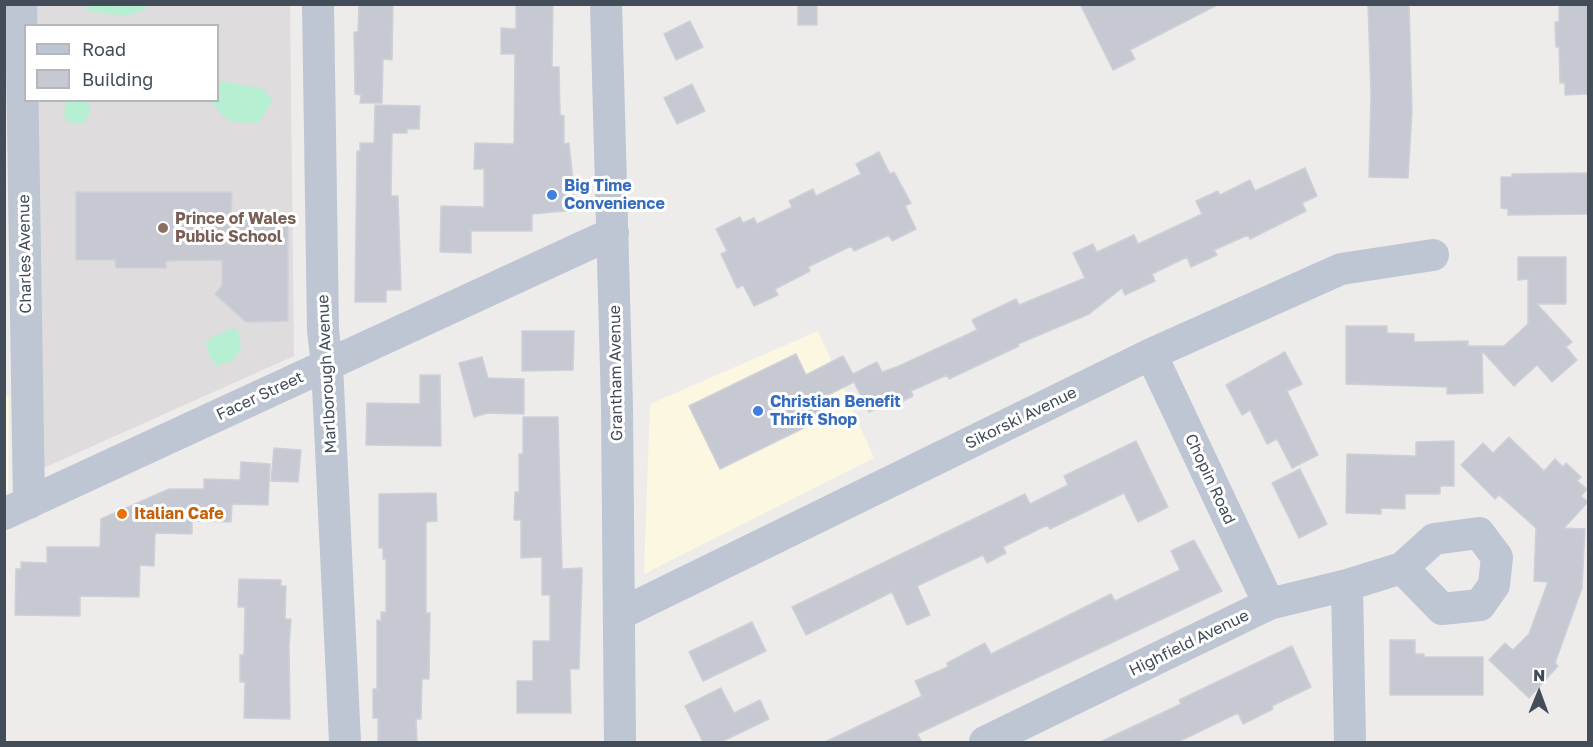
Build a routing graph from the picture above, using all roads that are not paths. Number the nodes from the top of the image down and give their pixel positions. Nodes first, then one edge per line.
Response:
1 (21, 4) edge
2 (318, 4) edge
3 (606, 4) edge
4 (613, 233) junction
5 (1433, 255) dead end
6 (1151, 354) junction
7 (327, 365) junction
8 (17, 509) edge
9 (1402, 568) dead end
10 (1347, 585) junction
11 (1269, 604) junction
12 (620, 614) junction
13 (345, 742) edge
14 (620, 742) edge
15 (985, 742) edge
16 (1350, 742) edge

1 - 8 street, Charles Avenue
2 - 7 street, Marlborough Avenue
3 - 4 street, Grantham Avenue
4 - 7 street, Facer Street
4 - 12 street, Grantham Avenue
5 - 6 street, Sikorski Avenue
6 - 11 street, Chopin Road
6 - 12 street, Sikorski Avenue
7 - 8 street, Facer Street
7 - 13 street, Marlborough Avenue
9 - 10 street, Highfield Avenue
10 - 11 street, Highfield Avenue
10 - 16 street
11 - 15 street, Highfield Avenue
12 - 14 street, Grantham Avenue

